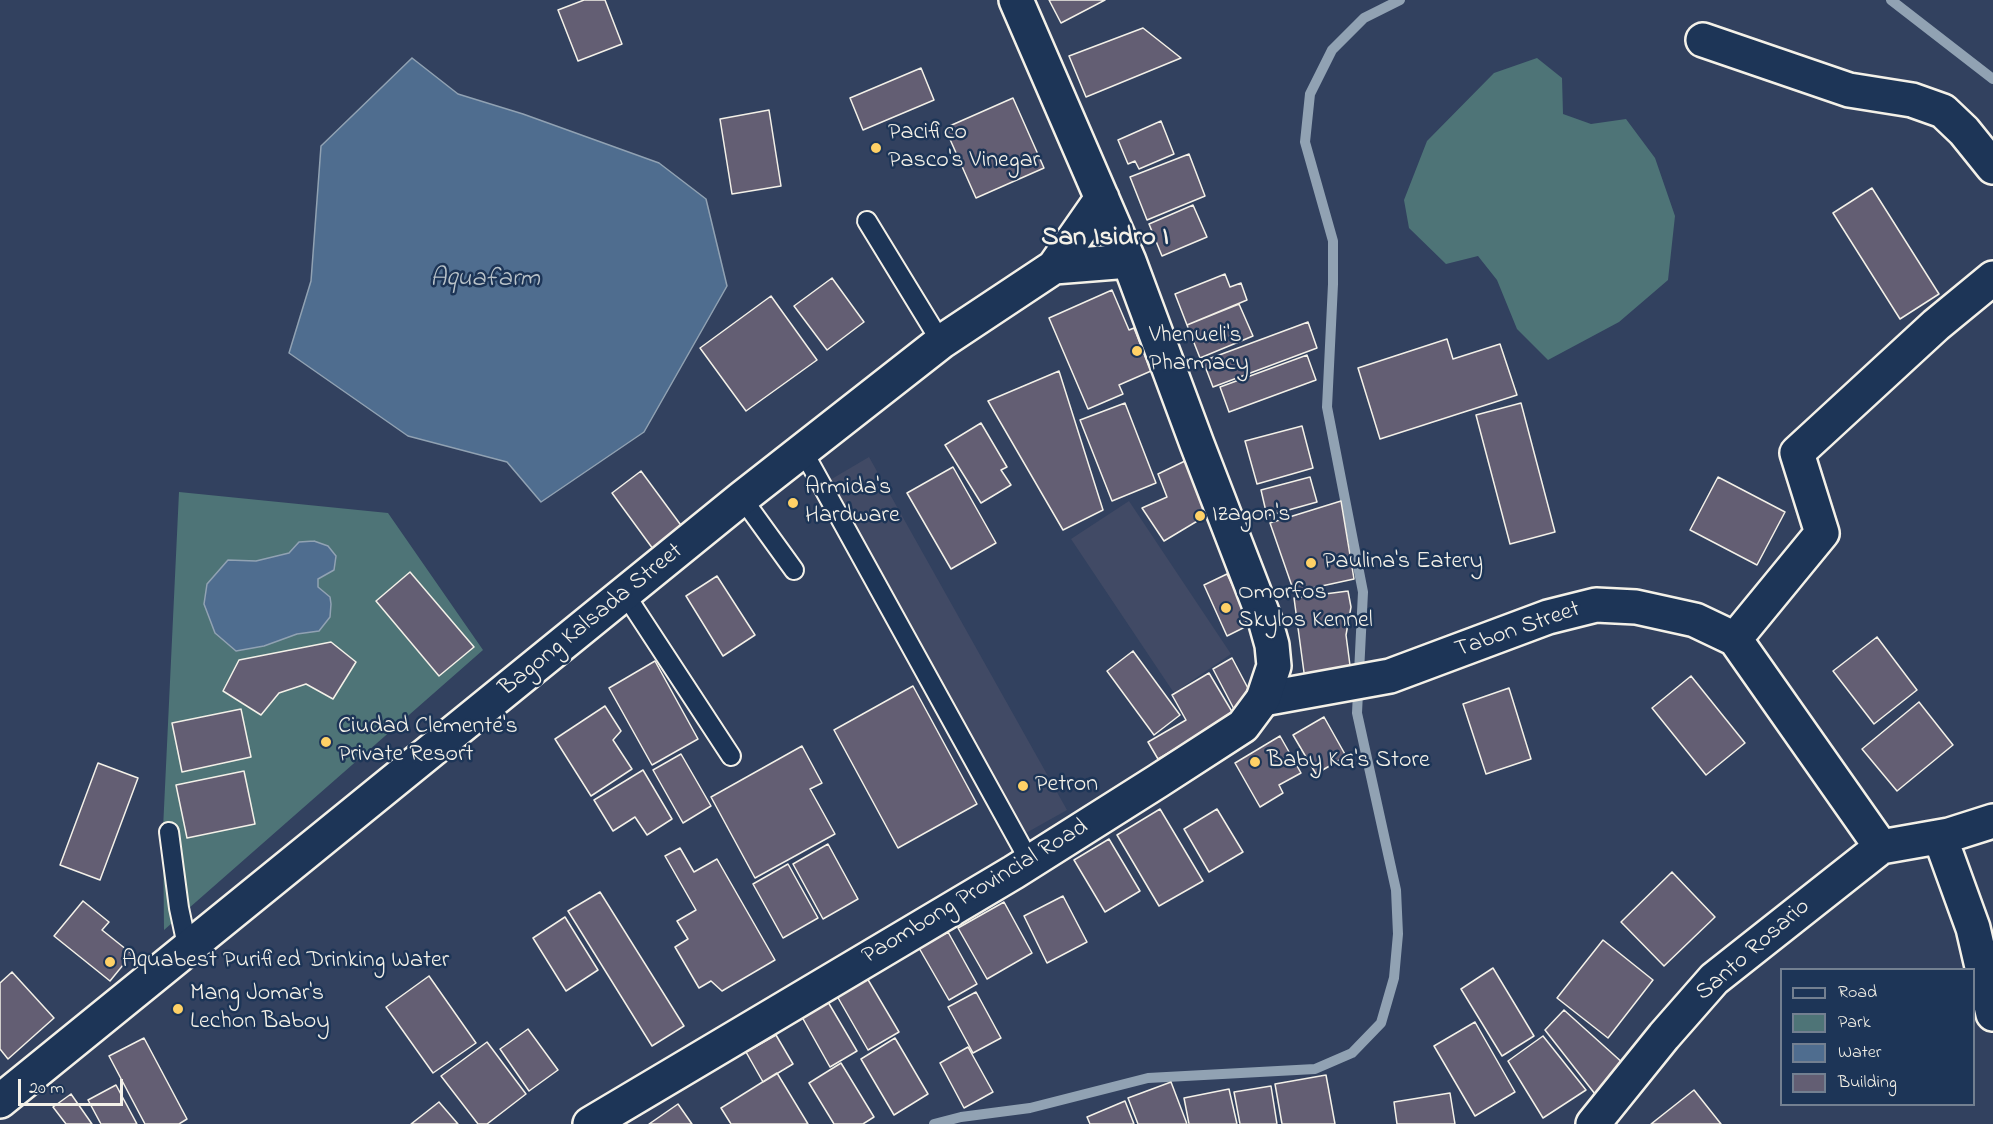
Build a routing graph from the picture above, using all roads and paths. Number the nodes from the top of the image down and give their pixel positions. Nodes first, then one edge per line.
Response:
1 (1016, 0) edge
2 (1703, 40) dead end
3 (1993, 167) edge
4 (1102, 198) junction
5 (867, 221) dead end
6 (1129, 261) junction
7 (1054, 267) junction
8 (1993, 278) edge
9 (941, 342) junction
10 (803, 451) junction
11 (742, 498) junction
12 (794, 570) dead end
13 (625, 594) junction
14 (1735, 639) junction
15 (1263, 699) junction
16 (731, 756) dead end
17 (1993, 821) edge
18 (169, 832) dead end
19 (1940, 837) junction
20 (1881, 847) junction
21 (1030, 862) junction
22 (188, 950) junction
23 (1993, 1014) edge
24 (0, 1101) edge
25 (590, 1124) edge
26 (1593, 1124) edge

1 - 4 main road, Paombong Provincial Road
2 - 3 main road
4 - 6 main road, Paombong Provincial Road
4 - 7 main road, Bagong Kalsada Street
5 - 9 lane
6 - 7 main road, Bagong Kalsada Street
6 - 15 main road, Paombong Provincial Road
7 - 9 main road, Bagong Kalsada Street
8 - 14 main road
9 - 10 main road, Bagong Kalsada Street
10 - 11 main road, Bagong Kalsada Street
10 - 21 lane
11 - 12 lane
11 - 13 main road, Bagong Kalsada Street
13 - 16 lane
13 - 22 main road, Bagong Kalsada Street
14 - 15 main road, Tabon Street
14 - 20 main road, Tabon Street
15 - 21 main road, Paombong Provincial Road
17 - 19 main road
18 - 22 lane
19 - 20 main road
19 - 23 main road
20 - 26 main road, Santo Rosario
21 - 25 main road, Paombong Provincial Road
22 - 24 main road, Bagong Kalsada Street

